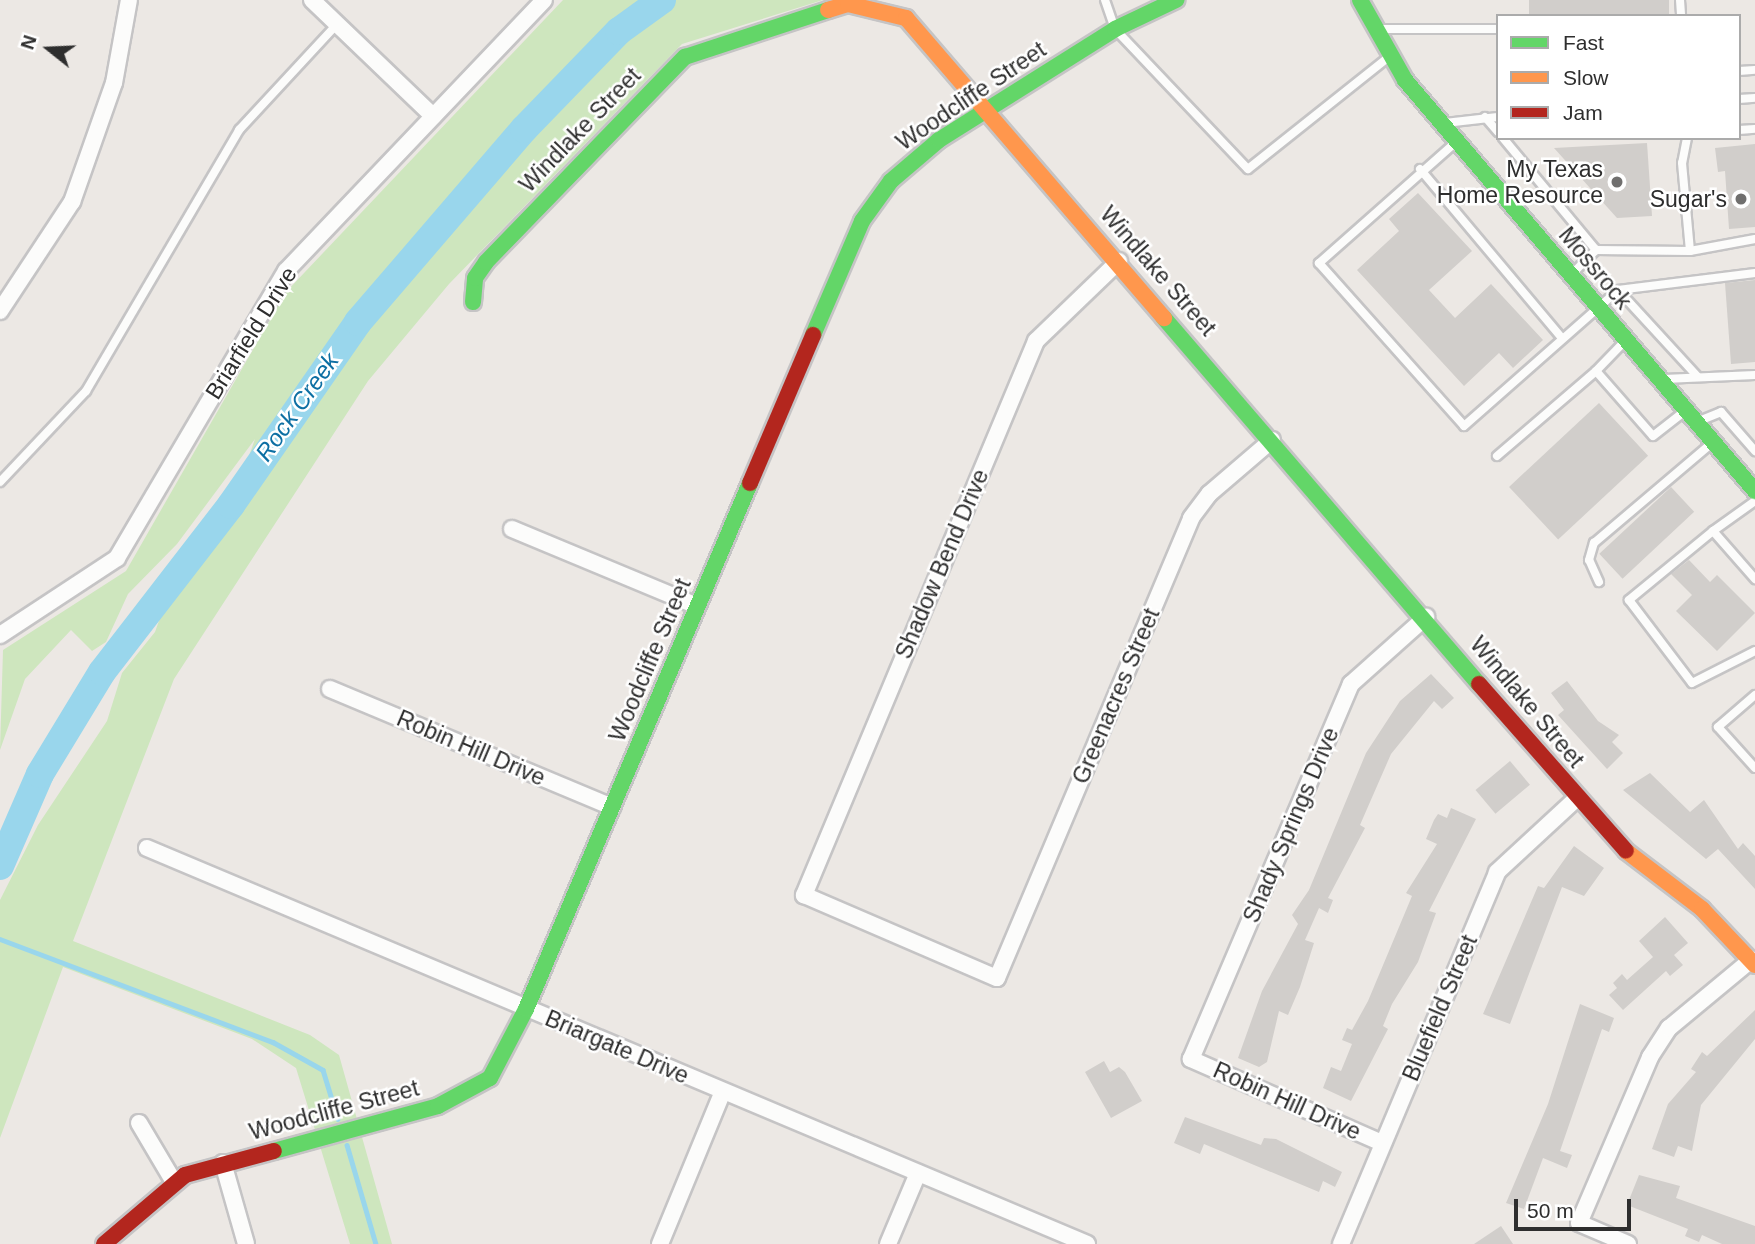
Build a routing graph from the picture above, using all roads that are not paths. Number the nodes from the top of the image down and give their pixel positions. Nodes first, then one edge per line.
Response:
1 (130, 0) edge
2 (312, 0) edge
3 (544, 0) edge
4 (1105, 0) edge
5 (1360, 0) edge
6 (1172, 1) edge
7 (337, 24) junction
8 (1115, 29) junction
9 (1496, 29) edge
10 (1373, 30) junction
11 (1390, 57) junction
12 (988, 108) junction
13 (433, 116) junction
14 (1485, 117) junction
15 (1496, 117) edge
16 (1442, 124) junction
17 (1496, 130) edge
18 (1505, 140) edge
19 (1688, 140) edge
20 (1457, 141) junction
21 (1420, 169) junction
22 (1755, 239) edge
23 (1597, 250) junction
24 (1690, 251) junction
25 (1119, 261) junction
26 (1755, 272) edge
27 (1571, 275) junction
28 (1618, 290) junction
29 (473, 302) dead end
30 (1597, 306) junction
31 (0, 311) edge
32 (1562, 338) junction
33 (1626, 340) junction
34 (1596, 371) junction
35 (1755, 375) edge
36 (1698, 377) junction
37 (1660, 380) junction
38 (1692, 417) junction
39 (1272, 440) junction
40 (1713, 442) junction
41 (1755, 451) edge
42 (1497, 456) dead end
43 (1749, 472) edge
44 (0, 482) edge
45 (1755, 491) edge
46 (1755, 501) edge
47 (512, 529) dead end
48 (1713, 531) junction
49 (1755, 579) edge
50 (1599, 582) dead end
51 (698, 606) junction
52 (1426, 617) junction
53 (0, 635) edge
54 (1755, 651) edge
55 (330, 689) dead end
56 (1755, 695) edge
57 (1755, 768) edge
58 (1577, 798) junction
59 (612, 807) junction
60 (147, 848) dead end
61 (1753, 963) edge
62 (997, 978) joint
63 (526, 1009) junction
64 (1191, 1059) joint
65 (723, 1091) junction
66 (139, 1123) dead end
67 (1382, 1143) junction
68 (223, 1163) junction
69 (918, 1173) junction
70 (174, 1182) junction
71 (104, 1244) edge
72 (246, 1244) edge
73 (660, 1244) edge
74 (888, 1244) edge
75 (1087, 1244) edge
76 (1341, 1244) edge
77 (1628, 1244) edge

1 - 31 street
2 - 7 street
3 - 13 street, Briarfield Drive
4 - 8 lane
5 - 10 street, Mossrock
6 - 8 street, Woodcliffe Street
7 - 13 street
7 - 44 lane
8 - 11 lane
8 - 12 street, Woodcliffe Street
9 - 10 lane
10 - 11 street, Mossrock
11 - 16 street, Mossrock
12 - 25 street, Windlake Street
12 - 29 street, Windlake Street
12 - 51 street, Woodcliffe Street
13 - 53 street, Briarfield Drive
14 - 15 lane
14 - 16 lane
14 - 17 lane
16 - 20 street, Mossrock
18 - 23 lane
19 - 24 lane
20 - 21 lane
20 - 27 street, Mossrock
21 - 32 lane
21 - 32 lane
22 - 24 lane
23 - 24 lane
23 - 27 lane
25 - 39 street, Windlake Street
25 - 62 street, Shadow Bend Drive
26 - 28 lane
27 - 30 street, Mossrock
28 - 30 lane
28 - 36 lane
30 - 32 lane
30 - 33 street, Mossrock
33 - 34 lane
33 - 37 street, Mossrock
34 - 38 lane
34 - 42 lane
35 - 36 lane
36 - 37 lane
37 - 38 street, Mossrock
38 - 40 street, Mossrock
38 - 41 lane
39 - 52 street, Windlake Street
39 - 62 street, Greenacres Street
40 - 43 street, Mossrock
40 - 50 lane
43 - 45 street, Mossrock
46 - 48 lane
47 - 51 street
48 - 49 lane
48 - 54 lane
51 - 59 street, Woodcliffe Street
52 - 58 street, Windlake Street
52 - 64 street, Shady Springs Drive
55 - 59 street, Robin Hill Drive
56 - 57 lane
58 - 61 street, Windlake Street
58 - 67 street, Bluefield Street
59 - 63 street, Woodcliffe Street
60 - 63 street, Briargate Drive
61 - 77 street
63 - 65 street, Briargate Drive
63 - 68 street, Woodcliffe Street
64 - 67 street, Robin Hill Drive
65 - 69 street, Briargate Drive
65 - 73 street
66 - 70 street
67 - 76 street, Bluefield Street
68 - 70 street, Woodcliffe Street
68 - 72 street
69 - 74 street
69 - 75 street, Briargate Drive
70 - 71 street, Woodcliffe Street

